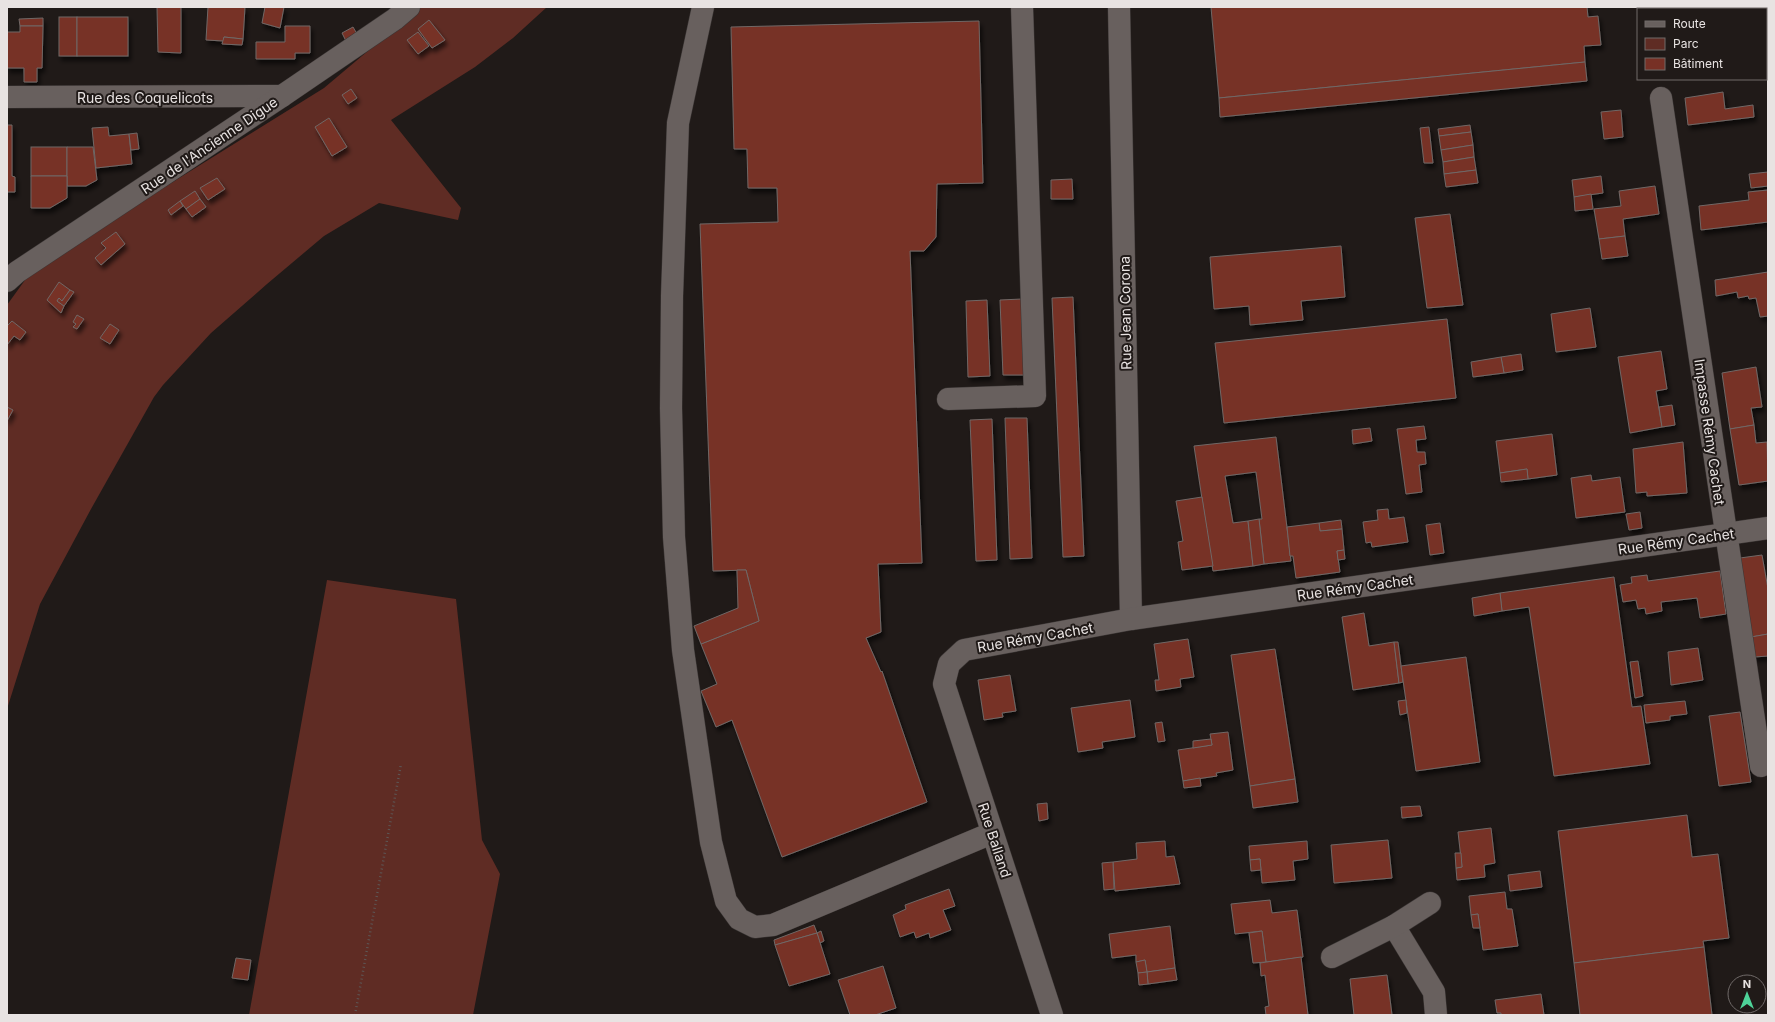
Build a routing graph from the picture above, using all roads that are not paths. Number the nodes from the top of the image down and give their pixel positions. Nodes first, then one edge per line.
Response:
1 (409, 7) edge
2 (703, 7) edge
3 (1022, 7) edge
4 (1119, 7) edge
5 (282, 96) junction
6 (7, 97) edge
7 (1661, 98) dead end
8 (7, 281) edge
9 (948, 399) dead end
10 (1768, 528) edge
11 (1726, 534) junction
12 (1131, 619) junction
13 (949, 664) joint
14 (1761, 766) dead end
15 (992, 832) junction
16 (1430, 903) dead end
17 (1394, 926) junction
18 (1332, 957) dead end
19 (1052, 1015) edge
20 (1436, 1015) edge

1 - 5 street, Rue de l'Ancienne Digue
2 - 15 street
3 - 9 street
4 - 12 street, Rue Jean Corona
5 - 6 street, Rue des Coquelicots
5 - 8 street, Rue de l'Ancienne Digue
7 - 11 street, Impasse Rémy Cachet
10 - 11 street, Rue Rémy Cachet
11 - 12 street, Rue Rémy Cachet
11 - 14 street, Impasse Rémy Cachet
12 - 13 street, Rue Rémy Cachet
13 - 15 street, Rue Balland
15 - 19 street, Rue Balland
16 - 17 street
17 - 18 street
17 - 20 street

